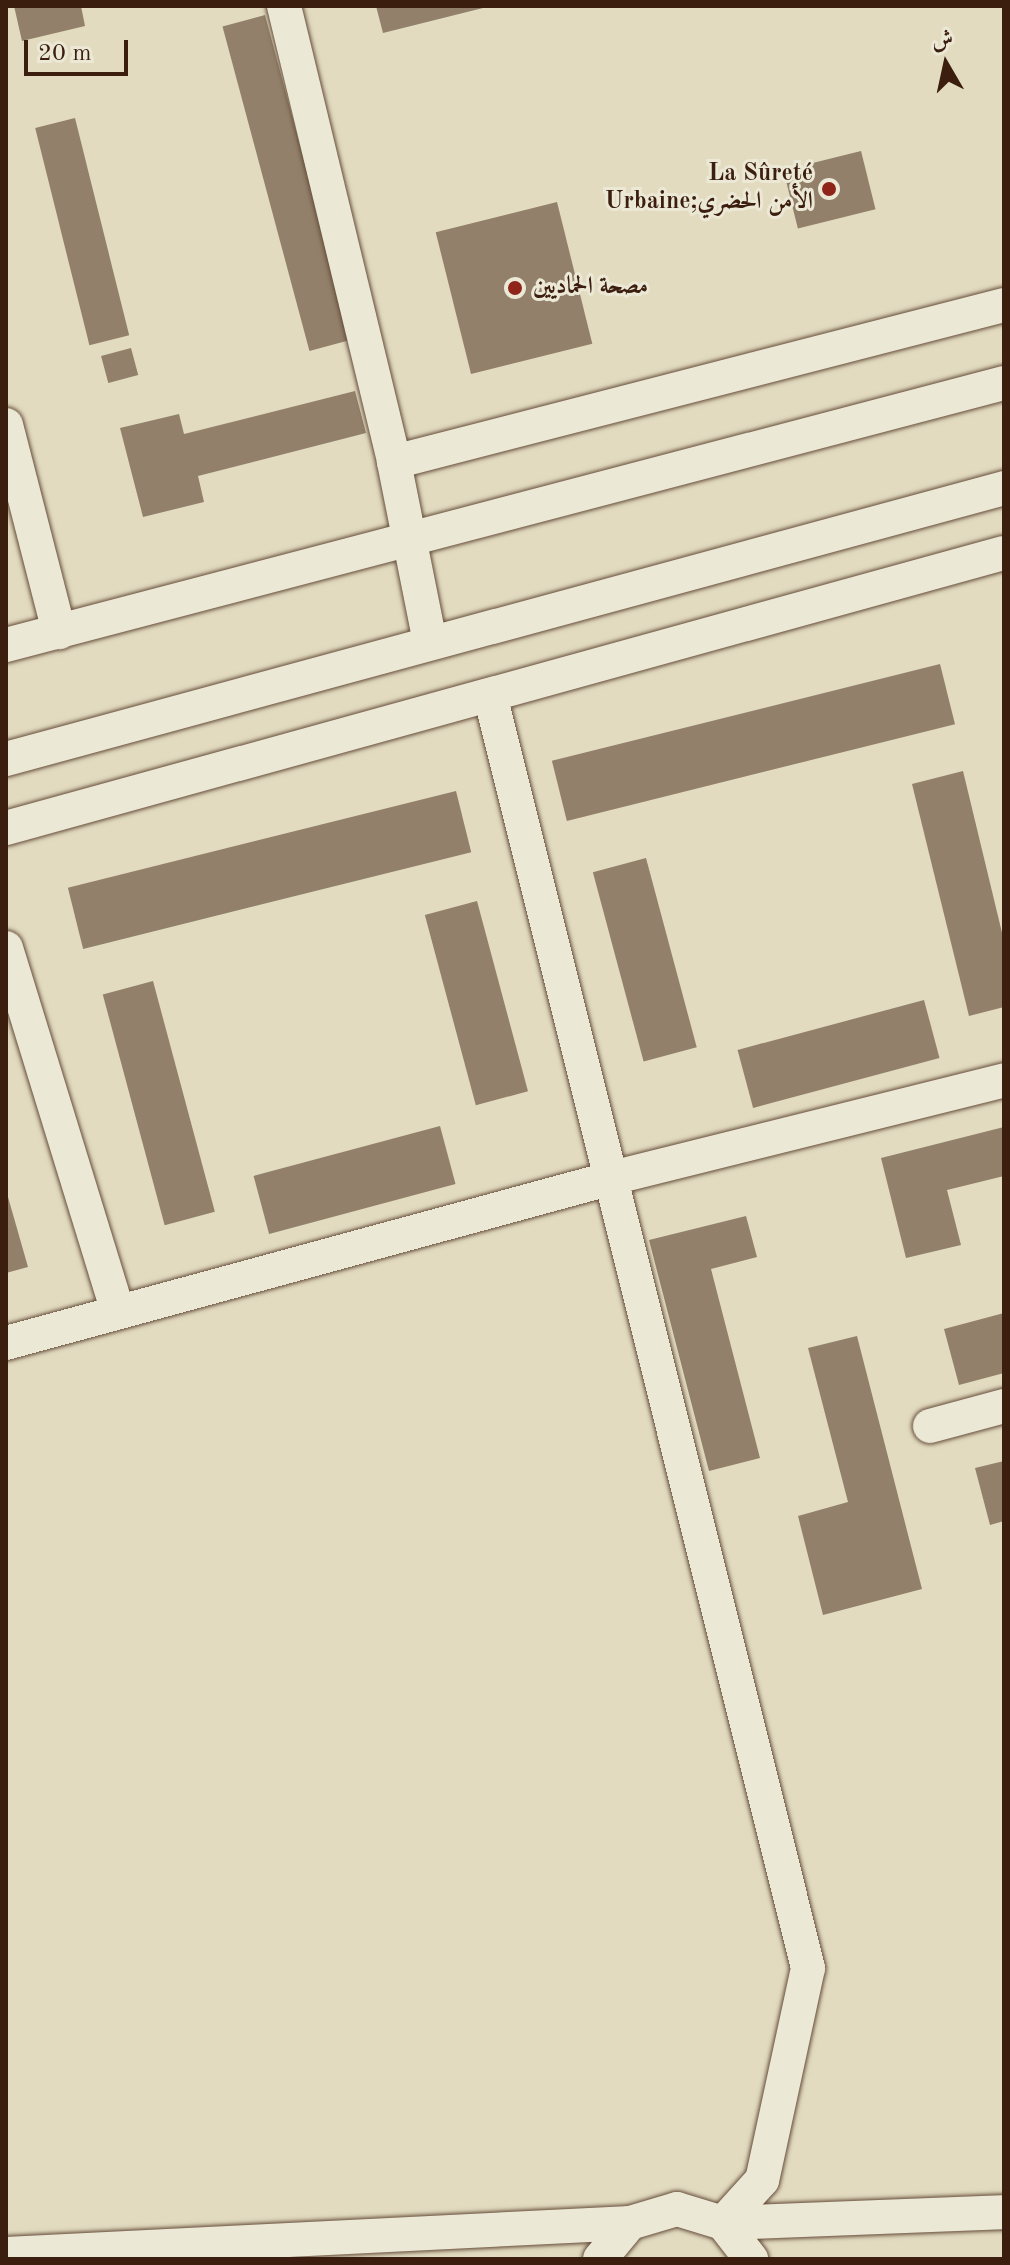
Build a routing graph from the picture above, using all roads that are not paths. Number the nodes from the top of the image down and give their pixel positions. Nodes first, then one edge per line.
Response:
1 (284, 6) edge
2 (1004, 305) edge
3 (1004, 383) edge
4 (6, 425) edge
5 (394, 462) junction
6 (1004, 488) edge
7 (410, 539) junction
8 (1004, 553) edge
9 (59, 632) junction
10 (430, 642) junction
11 (6, 645) edge
12 (490, 695) junction
13 (6, 759) edge
14 (6, 828) edge
15 (6, 948) edge
16 (1004, 1080) edge
17 (612, 1178) junction
18 (118, 1312) junction
19 (6, 1343) edge
20 (1004, 1406) edge
21 (930, 1426) dead end
22 (1004, 2212) edge
23 (630, 2223) junction
24 (723, 2223) junction
25 (6, 2254) edge
26 (600, 2259) edge
27 (751, 2259) edge

1 - 5 street
2 - 5 street
3 - 7 street
4 - 9 street
5 - 7 street
6 - 10 street
7 - 9 street
7 - 10 street
8 - 12 street
9 - 11 street
10 - 13 street
12 - 14 street
12 - 17 street
15 - 18 street
16 - 17 street
17 - 18 street
17 - 24 street
18 - 19 street
20 - 21 street
22 - 24 street
23 - 24 street
23 - 25 street
23 - 26 street
24 - 27 street

